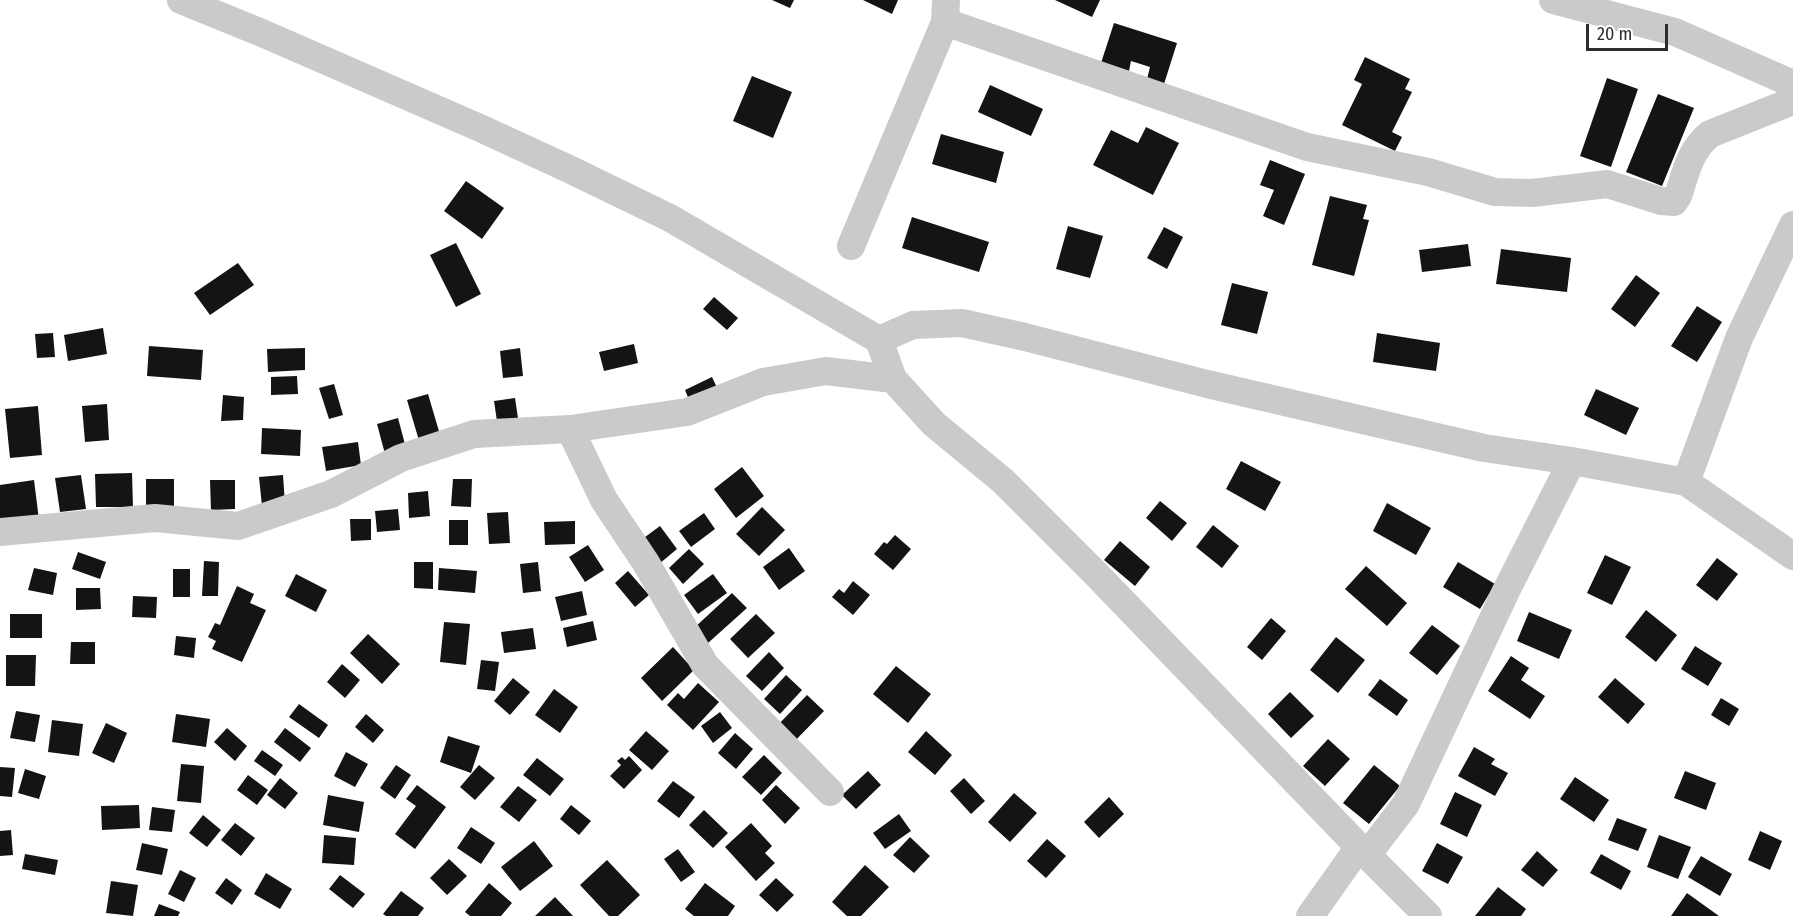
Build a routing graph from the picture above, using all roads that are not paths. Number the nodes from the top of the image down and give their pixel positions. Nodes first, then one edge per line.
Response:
1 (181, 0) edge
2 (1553, 0) edge
3 (945, 11) edge
4 (1793, 84) edge
5 (1793, 100) edge
6 (1793, 225) edge
7 (851, 246) dead end
8 (879, 340) junction
9 (893, 379) junction
10 (570, 429) junction
11 (1572, 461) junction
12 (1686, 482) junction
13 (0, 532) edge
14 (1793, 556) edge
15 (830, 792) dead end
16 (1363, 851) junction
17 (1310, 916) edge
18 (1428, 916) edge

1 - 8 street
2 - 4 street
3 - 5 street
3 - 7 street
6 - 12 street
8 - 9 street
8 - 11 street
9 - 10 street
9 - 16 street
10 - 13 street
10 - 15 street
11 - 12 street
11 - 16 street
12 - 14 street
16 - 17 street
16 - 18 street

